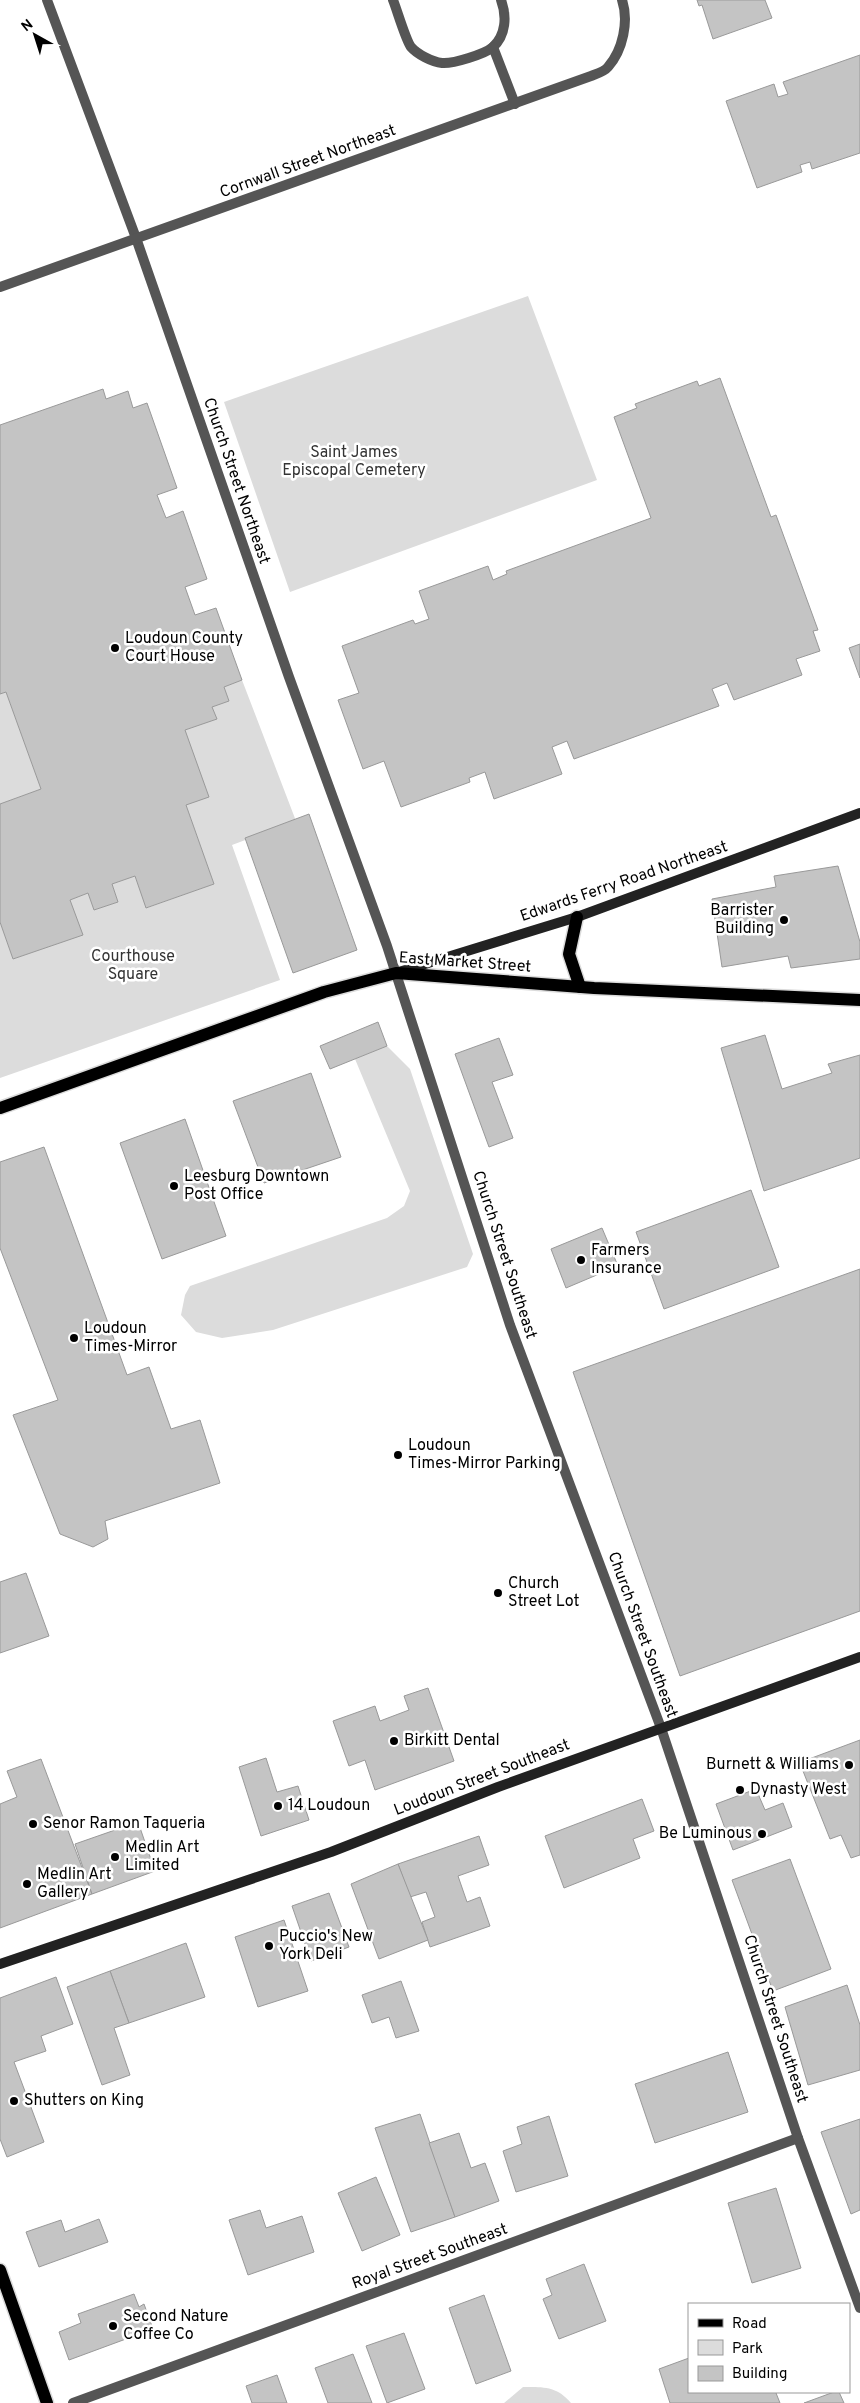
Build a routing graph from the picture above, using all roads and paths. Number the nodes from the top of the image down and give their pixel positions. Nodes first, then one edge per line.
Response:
1 (48, 0) edge
2 (393, 0) edge
3 (501, 0) edge
4 (622, 0) edge
5 (493, 47) junction
6 (515, 104) junction
7 (136, 238) junction
8 (0, 287) edge
9 (860, 813) edge
10 (577, 917) junction
11 (396, 973) junction
12 (580, 987) junction
13 (860, 1000) edge
14 (0, 1108) edge
15 (860, 1657) edge
16 (661, 1728) junction
17 (0, 1964) edge
18 (798, 2138) junction
19 (0, 2270) edge
20 (860, 2308) edge
21 (47, 2403) edge
22 (73, 2403) edge

1 - 7 street, Church Street Northeast
2 - 5 street
3 - 5 street
4 - 6 street, Cornwall Street Northeast
5 - 6 street
6 - 7 street, Cornwall Street Northeast
7 - 8 street, Cornwall Street Northeast
7 - 11 street, Church Street Northeast
9 - 10 main road, Edwards Ferry Road Northeast
10 - 11 main road, Edwards Ferry Road Northeast
10 - 12 main road
11 - 12 main road, East Market Street
11 - 14 main road, East Market Street
11 - 16 street, Church Street Southeast
12 - 13 main road, East Market Street
15 - 16 main road, Loudoun Street Southeast
16 - 17 main road, Loudoun Street Southeast
16 - 18 street, Church Street Southeast
18 - 20 street, Church Street Southeast
18 - 22 street, Royal Street Southeast
19 - 21 main road

